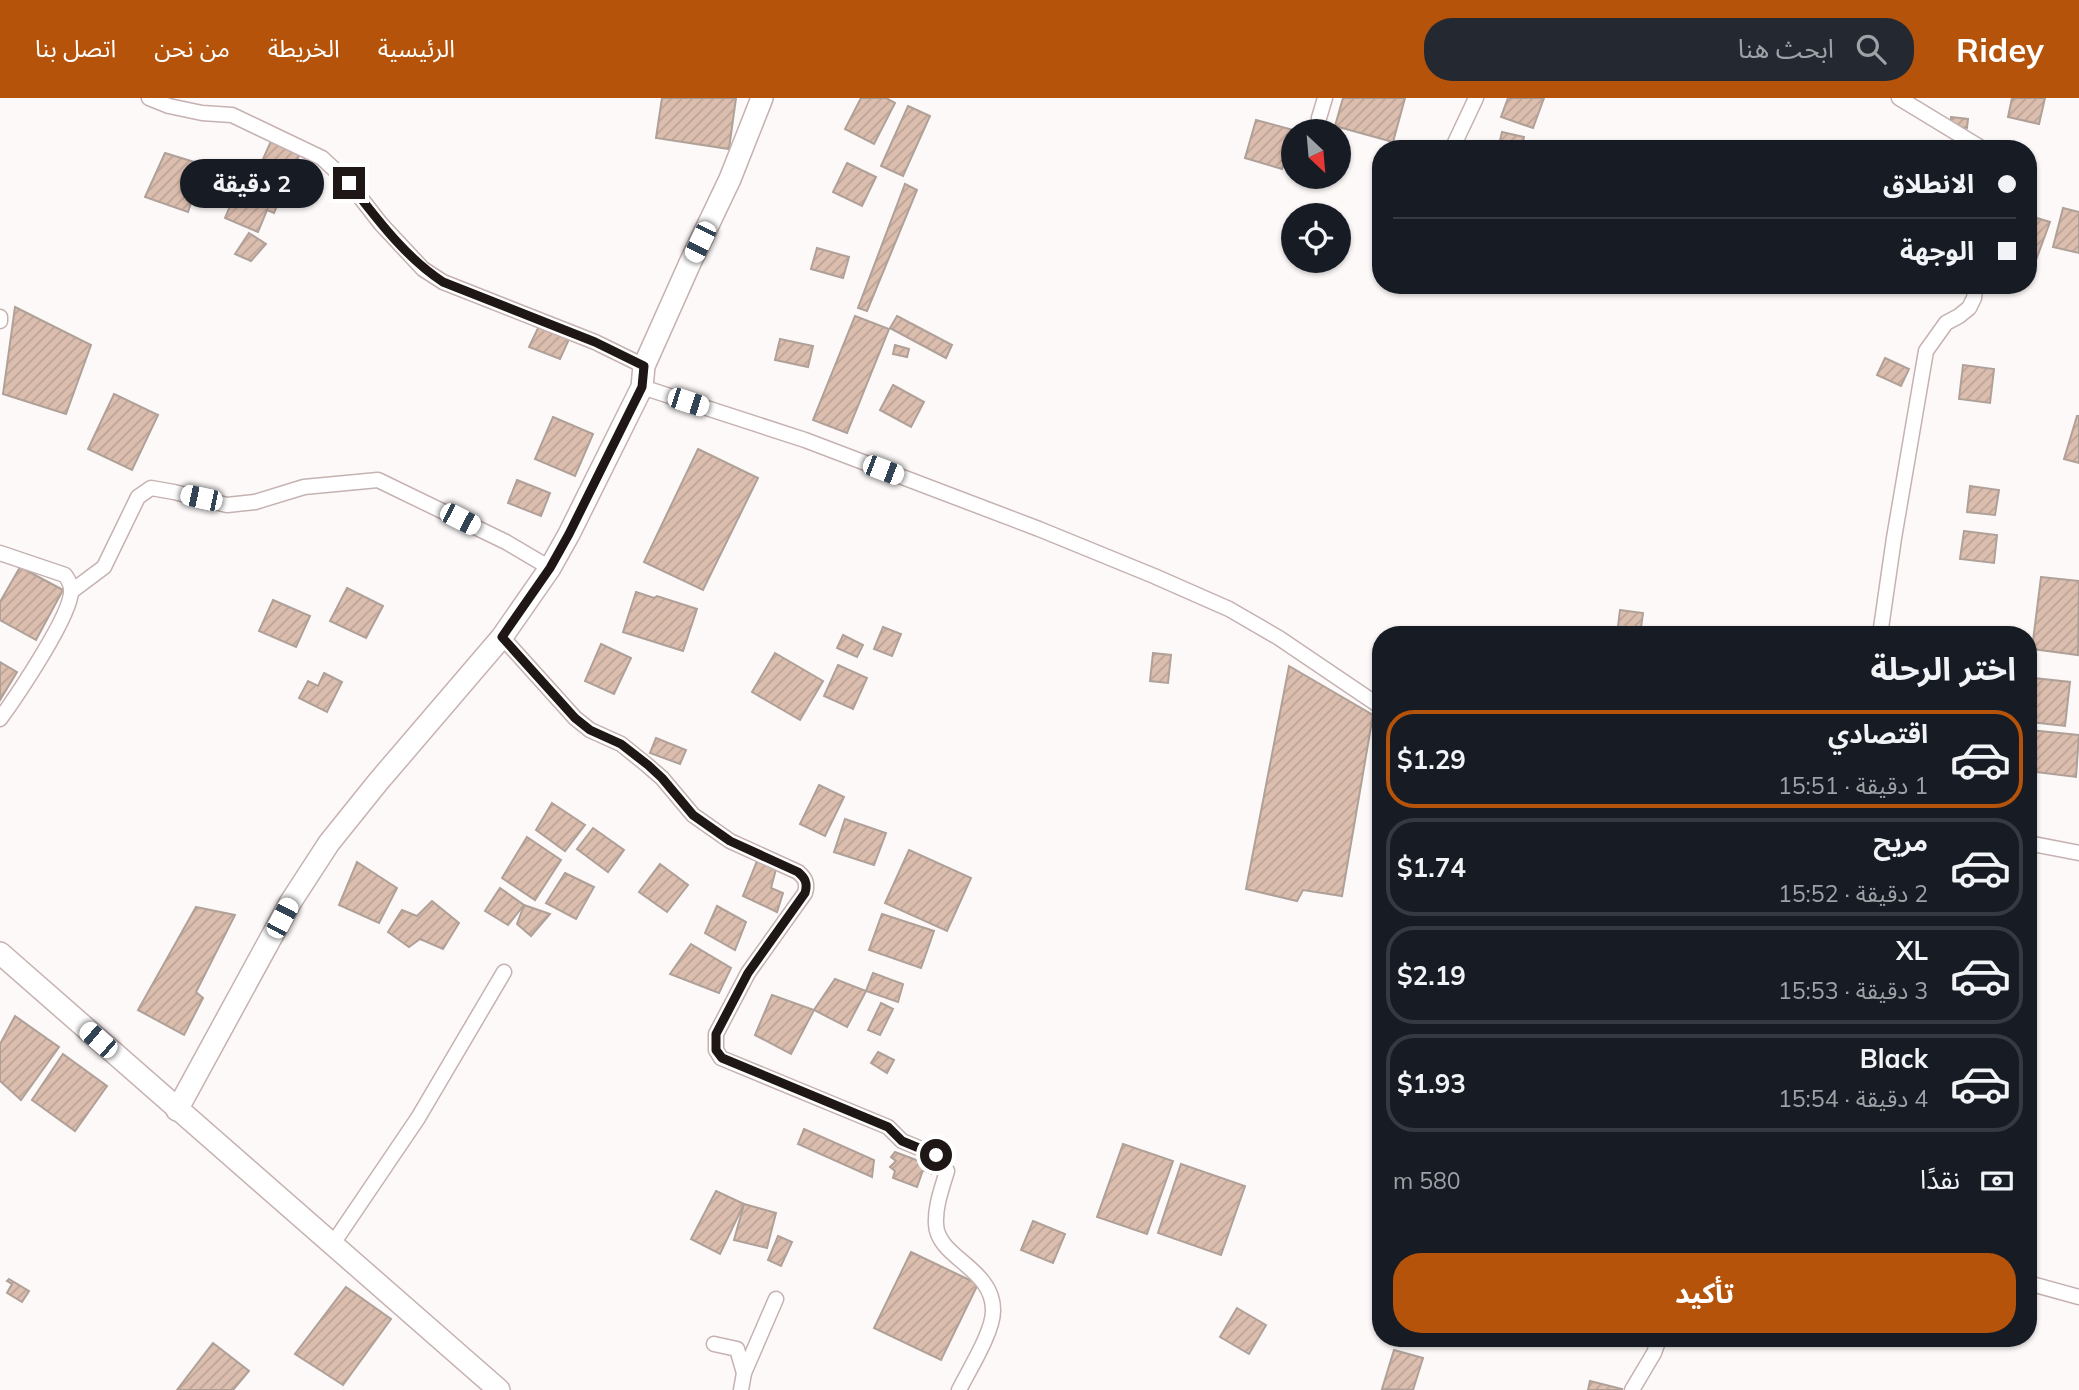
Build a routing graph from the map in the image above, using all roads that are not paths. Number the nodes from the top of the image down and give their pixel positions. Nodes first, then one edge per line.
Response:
1 (149, 98) edge
2 (762, 98) edge
3 (1325, 98) edge
4 (1476, 98) edge
5 (1899, 98) edge
6 (1319, 118) dead end
7 (1456, 140) edge
8 (1968, 140) edge
9 (1975, 294) edge
10 (643, 376) junction
11 (0, 553) edge
12 (550, 568) junction
13 (72, 591) junction
14 (1881, 626) edge
15 (502, 637) junction
16 (1372, 701) edge
17 (0, 719) edge
18 (2037, 845) edge
19 (2079, 853) edge
20 (0, 953) edge
21 (504, 972) dead end
22 (177, 1110) junction
23 (332, 1245) junction
24 (2037, 1285) edge
25 (2079, 1297) edge
26 (776, 1299) dead end
27 (713, 1344) dead end
28 (1656, 1347) edge
29 (744, 1373) junction
30 (499, 1390) edge
31 (741, 1390) edge
32 (959, 1390) edge
33 (1632, 1390) edge

1 - 10 street
2 - 10 street
3 - 6 street
4 - 7 street
5 - 8 street
9 - 14 street
10 - 12 street
10 - 16 street
11 - 13 street
12 - 13 street
12 - 15 street
13 - 17 street
15 - 22 street
15 - 32 street
18 - 19 street
20 - 22 street
21 - 23 street
22 - 23 street
23 - 30 street
24 - 25 street
26 - 29 street
27 - 29 street
28 - 33 street
29 - 31 street

